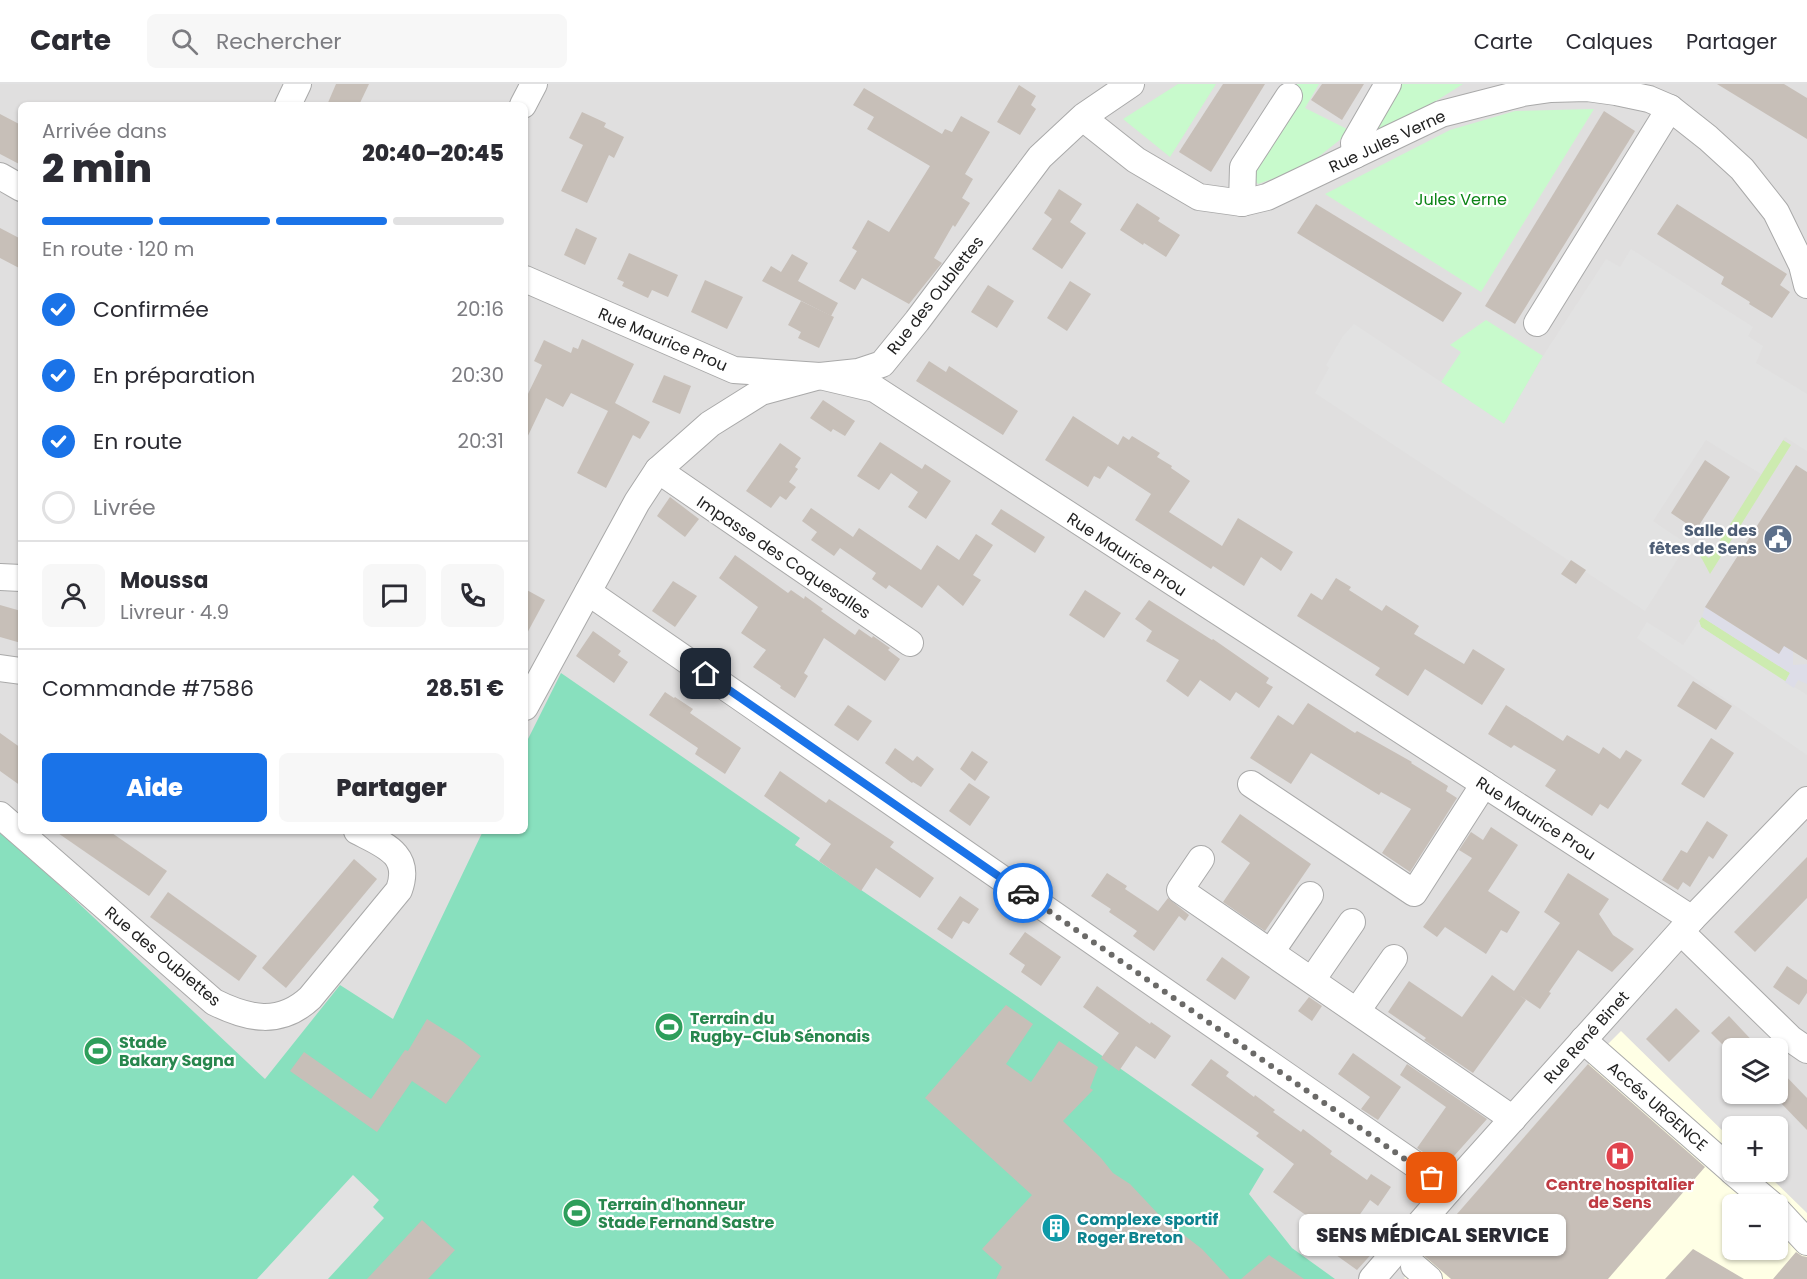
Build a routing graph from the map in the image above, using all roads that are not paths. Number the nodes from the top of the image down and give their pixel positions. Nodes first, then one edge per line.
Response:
1 (298, 84) edge
2 (534, 84) edge
3 (1131, 84) edge
4 (1388, 84) edge
5 (1486, 94) edge
6 (1289, 96) dead end
7 (289, 102) edge
8 (525, 102) edge
9 (1670, 108) junction
10 (1083, 118) junction
11 (1355, 155) junction
12 (0, 176) edge
13 (18, 186) edge
14 (1242, 203) junction
15 (528, 280) edge
16 (1807, 285) edge
17 (1537, 323) dead end
18 (820, 376) junction
19 (658, 470) junction
20 (0, 577) edge
21 (18, 578) edge
22 (588, 592) junction
23 (910, 643) dead end
24 (0, 668) edge
25 (18, 671) edge
26 (528, 702) edge
27 (1251, 784) dead end
28 (1484, 784) junction
29 (1807, 800) edge
30 (0, 815) edge
31 (18, 831) edge
32 (22, 834) edge
33 (363, 834) edge
34 (1201, 859) dead end
35 (1310, 895) dead end
36 (1352, 922) dead end
37 (1686, 926) junction
38 (1271, 952) junction
39 (1394, 958) dead end
40 (1312, 980) junction
41 (1357, 1011) junction
42 (1583, 1040) junction
43 (1807, 1050) edge
44 (1513, 1119) junction
45 (1722, 1161) edge
46 (1746, 1182) edge
47 (1448, 1191) junction
48 (1759, 1194) edge
49 (1788, 1222) edge
50 (1807, 1242) edge
51 (1372, 1279) edge

1 - 7 street
2 - 8 street
3 - 10 street, Rue des Oublettes
4 - 11 street
5 - 9 street, Rue Jules Verne
5 - 11 street, Rue Jules Verne
6 - 14 street
9 - 16 street, Rue Jules Verne
9 - 17 street
10 - 14 street, Rue Jules Verne
10 - 18 street, Rue des Oublettes
11 - 14 street, Rue Jules Verne
12 - 13 street
15 - 18 street, Rue Maurice Prou
18 - 19 street, Rue des Oublettes
18 - 28 street, Rue Maurice Prou
19 - 22 street, Rue des Oublettes
19 - 23 street, Impasse des Coquesalles
20 - 21 street
22 - 26 street, Rue des Oublettes
22 - 47 street
24 - 25 street
27 - 28 street
28 - 37 street, Rue Maurice Prou
29 - 37 street, Rue René Binet
30 - 31 street, Rue des Oublettes
32 - 33 street, Rue des Oublettes
34 - 38 street
35 - 38 street
36 - 40 street
37 - 42 street, Rue René Binet
37 - 43 street, Rue Maurice Prou
38 - 40 street
39 - 41 street
40 - 41 street
41 - 44 street
42 - 44 street, Rue René Binet
42 - 45 street, Accés URGENCE
44 - 47 street, Rue René Binet
46 - 48 street, Accés URGENCE
47 - 51 street, Rue René Binet
49 - 50 street

